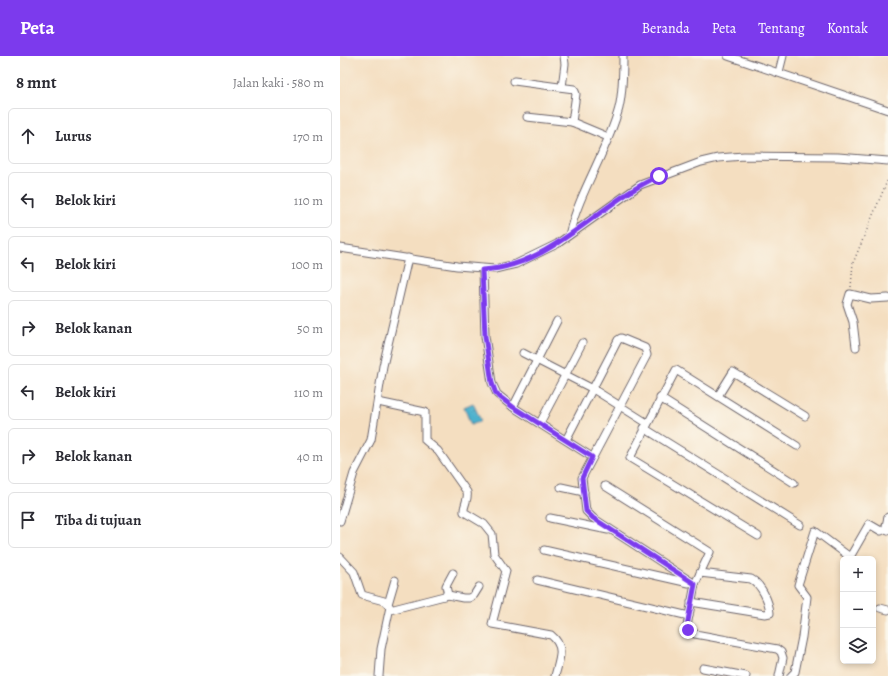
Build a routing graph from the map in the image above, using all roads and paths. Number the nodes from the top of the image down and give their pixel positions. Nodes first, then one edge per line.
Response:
1 (564, 56) edge
2 (623, 56) edge
3 (728, 56) edge
4 (783, 56) edge
5 (779, 72) junction
6 (514, 81) dead end
7 (562, 87) junction
8 (888, 110) edge
9 (527, 118) dead end
10 (572, 122) junction
11 (608, 137) junction
12 (888, 161) edge
13 (888, 180) edge
14 (569, 235) junction
15 (340, 248) edge
16 (408, 258) junction
17 (482, 270) junction
18 (850, 294) junction
19 (888, 298) edge
20 (557, 321) dead end
21 (582, 343) dead end
22 (856, 347) dead end
23 (523, 353) dead end
24 (537, 360) junction
25 (566, 375) junction
26 (593, 389) junction
27 (718, 396) junction
28 (660, 398) junction
29 (378, 402) junction
30 (620, 405) junction
31 (513, 407) junction
32 (805, 416) dead end
33 (540, 423) junction
34 (646, 425) junction
35 (566, 440) junction
36 (797, 446) dead end
37 (592, 457) junction
38 (794, 483) dead end
39 (605, 486) dead end
40 (561, 487) dead end
41 (584, 492) junction
42 (888, 516) edge
43 (550, 518) dead end
44 (340, 521) edge
45 (800, 525) dead end
46 (887, 529) edge
47 (614, 532) junction
48 (758, 536) dead end
49 (544, 550) dead end
50 (340, 557) edge
51 (453, 573) dead end
52 (700, 573) junction
53 (395, 580) dead end
54 (537, 580) dead end
55 (695, 584) junction
56 (479, 587) dead end
57 (448, 595) junction
58 (691, 602) junction
59 (389, 607) junction
60 (880, 608) dead end
61 (888, 610) edge
62 (689, 616) junction
63 (703, 668) dead end
64 (379, 676) edge
65 (555, 676) edge
66 (746, 676) edge
67 (779, 676) edge
68 (792, 676) edge

1 - 7 street
2 - 11 street
3 - 5 street
4 - 5 street
5 - 8 street
6 - 7 street
7 - 10 street
9 - 10 street
10 - 11 street
11 - 14 street
12 - 14 street
13 - 18 path
14 - 17 street
15 - 16 street
16 - 17 street
16 - 29 street
17 - 31 street
18 - 19 street
18 - 22 street
20 - 24 street
21 - 25 street
23 - 24 street
24 - 25 street
24 - 31 street
25 - 26 street
25 - 33 street
26 - 30 street
26 - 30 street
26 - 35 street
27 - 28 street
27 - 32 street
27 - 36 street
28 - 34 street
28 - 38 street
29 - 44 street
29 - 65 street
30 - 34 street
30 - 37 street
31 - 33 street
33 - 35 street
34 - 45 street
34 - 48 street
35 - 37 street
37 - 41 street
39 - 52 street
40 - 41 street
41 - 47 street
42 - 46 street
43 - 47 street
46 - 68 street
47 - 55 street
49 - 55 street
50 - 59 street
51 - 57 street
52 - 55 street
52 - 58 street
53 - 59 street
54 - 62 street
55 - 58 street
56 - 57 street
57 - 59 street
58 - 62 street
59 - 64 street
60 - 61 street
62 - 67 street
63 - 66 street

